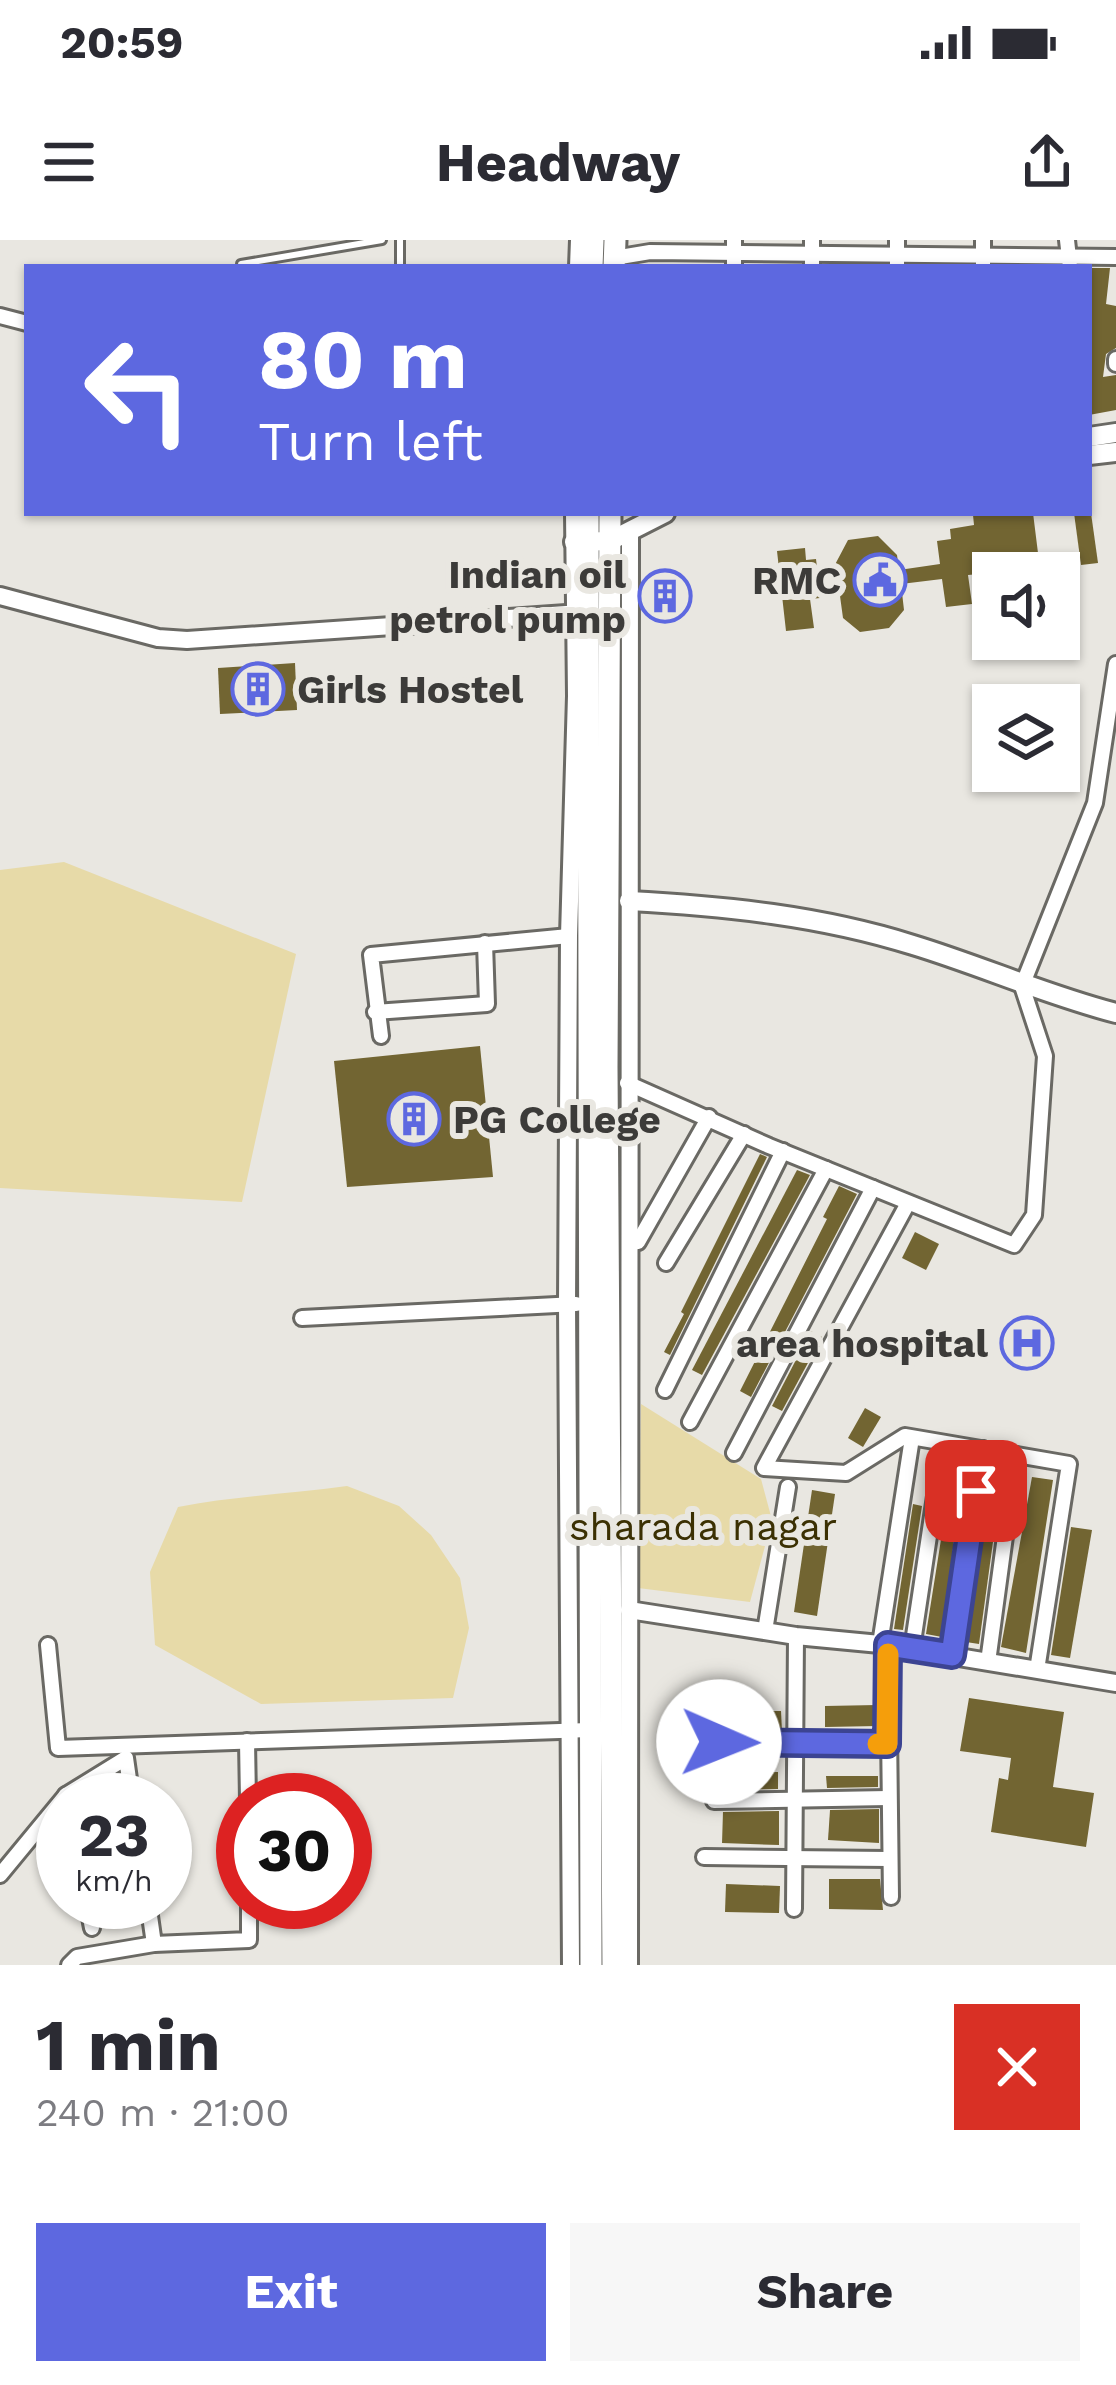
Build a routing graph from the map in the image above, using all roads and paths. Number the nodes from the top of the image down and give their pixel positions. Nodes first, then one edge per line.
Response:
1 (382, 240) edge
2 (1067, 240) edge
3 (651, 253) edge
4 (734, 253) edge
5 (812, 254) edge
6 (897, 254) edge
7 (983, 254) edge
8 (619, 255) edge
9 (1116, 257) edge
10 (1069, 262) edge
11 (241, 264) edge
12 (577, 516) edge
13 (589, 516) edge
14 (609, 516) edge
15 (658, 516) edge
16 (600, 540) junction
17 (0, 596) edge
18 (581, 613) junction
19 (1116, 664) edge
20 (1109, 759) edge
21 (599, 842) junction
22 (598, 873) junction
23 (629, 901) junction
24 (569, 936) junction
25 (484, 943) junction
26 (1022, 986) junction
27 (375, 1012) junction
28 (1116, 1013) edge
29 (381, 1036) dead end
30 (627, 1083) junction
31 (709, 1118) junction
32 (744, 1134) junction
33 (782, 1151) junction
34 (826, 1169) junction
35 (873, 1188) junction
36 (908, 1203) junction
37 (629, 1243) junction
38 (667, 1263) dead end
39 (577, 1304) junction
40 (302, 1318) dead end
41 (665, 1390) dead end
42 (690, 1422) dead end
43 (912, 1438) junction
44 (943, 1443) junction
45 (983, 1450) junction
46 (734, 1453) dead end
47 (1016, 1455) junction
48 (788, 1487) dead end
49 (629, 1610) junction
50 (764, 1631) junction
51 (796, 1636) junction
52 (884, 1644) junction
53 (48, 1645) dead end
54 (912, 1649) junction
55 (952, 1655) junction
56 (988, 1662) junction
57 (1037, 1670) junction
58 (1116, 1683) edge
59 (578, 1730) junction
60 (247, 1741) junction
61 (719, 1742) dead end
62 (793, 1743) junction
63 (887, 1744) junction
64 (619, 1765) junction
65 (104, 1773) edge
66 (128, 1773) edge
67 (248, 1773) edge
68 (888, 1798) junction
69 (793, 1800) junction
70 (714, 1801) dead end
71 (36, 1832) edge
72 (704, 1857) dead end
73 (794, 1858) junction
74 (889, 1858) junction
75 (0, 1875) edge
76 (891, 1897) dead end
77 (794, 1909) dead end
78 (152, 1929) edge
79 (249, 1929) edge
80 (154, 1944) junction
81 (69, 1965) edge
82 (571, 1965) edge
83 (591, 1965) edge
84 (614, 1965) edge
85 (629, 1965) edge

1 - 11 lane
2 - 10 street
3 - 4 street
3 - 8 street
4 - 5 street
5 - 6 street
6 - 7 street
7 - 10 street
9 - 10 street
12 - 16 street
13 - 16 highway
14 - 16 highway
15 - 16 main road
16 - 18 highway
16 - 21 highway
17 - 18 street
18 - 21 highway
19 - 20 street
20 - 26 street
21 - 22 highway
21 - 22 street
22 - 23 street
22 - 24 street
22 - 39 highway
22 - 64 highway
23 - 26 main road
23 - 30 street
24 - 25 street
24 - 39 street
25 - 27 street
25 - 27 street
26 - 28 main road
26 - 36 street
27 - 29 street
30 - 31 street
30 - 37 street
31 - 32 street
31 - 37 street
32 - 33 street
32 - 38 street
33 - 34 street
33 - 41 street
34 - 35 street
34 - 42 street
35 - 36 street
35 - 46 street
36 - 43 street
37 - 49 street
39 - 40 street
39 - 59 highway
43 - 44 street
43 - 52 street
44 - 45 street
44 - 54 street
45 - 47 street
45 - 55 street
47 - 56 street
47 - 57 street
48 - 50 street
49 - 50 street
49 - 64 street
50 - 51 street
51 - 52 street
51 - 62 street
52 - 54 street
52 - 63 street
53 - 60 street
54 - 55 street
55 - 56 street
56 - 57 street
57 - 58 street
59 - 60 street
59 - 82 street
59 - 83 highway
60 - 67 street
61 - 62 street
62 - 63 street
62 - 69 street
63 - 68 street
64 - 84 highway
64 - 85 street
65 - 66 street
68 - 69 street
68 - 74 street
69 - 70 street
69 - 73 street
71 - 75 street
72 - 73 street
73 - 74 street
73 - 77 street
74 - 76 street
78 - 80 street
79 - 80 street
80 - 81 street

